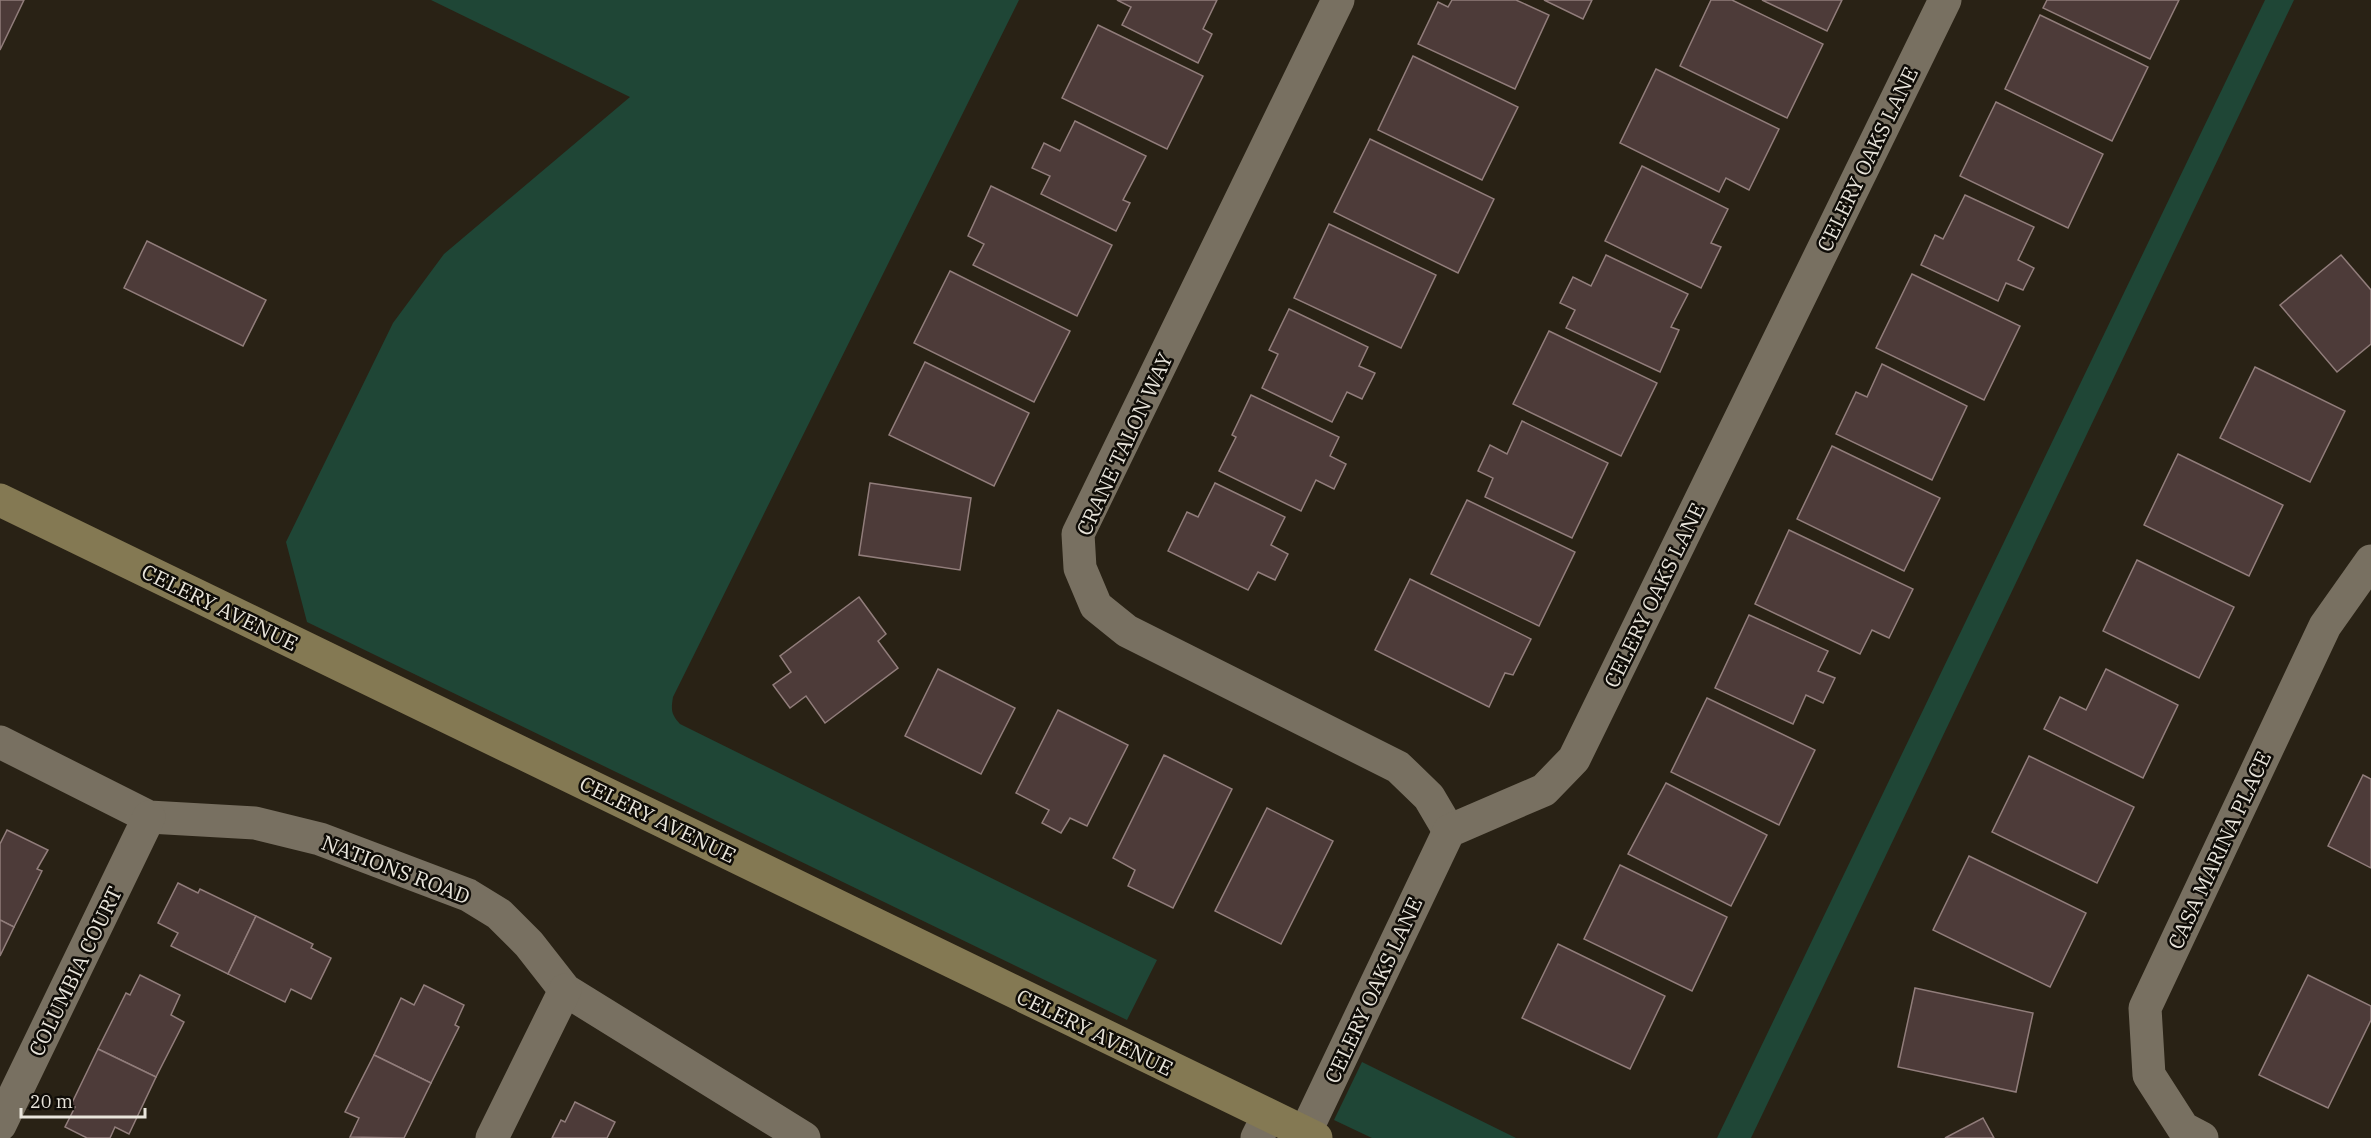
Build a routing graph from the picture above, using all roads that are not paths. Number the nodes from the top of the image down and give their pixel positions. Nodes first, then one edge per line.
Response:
1 (1338, 0) edge
2 (1945, 0) edge
3 (0, 500) edge
4 (2371, 561) edge
5 (0, 742) edge
6 (149, 818) junction
7 (1449, 831) junction
8 (565, 990) junction
9 (0, 1125) edge
10 (1263, 1127) edge
11 (1310, 1136) edge
12 (492, 1138) edge
13 (804, 1138) edge
14 (2202, 1138) edge

1 - 7 street, CRANE TALON WAY
2 - 7 street, CELERY OAKS LANE
3 - 10 main road, CELERY AVENUE
4 - 14 street, CASA MARINA PLACE
5 - 6 street, NATIONS ROAD
6 - 8 street, NATIONS ROAD
6 - 9 street, COLUMBIA COURT
7 - 11 street, CELERY OAKS LANE
8 - 12 street
8 - 13 street, NATIONS ROAD
10 - 11 main road, CELERY AVENUE

